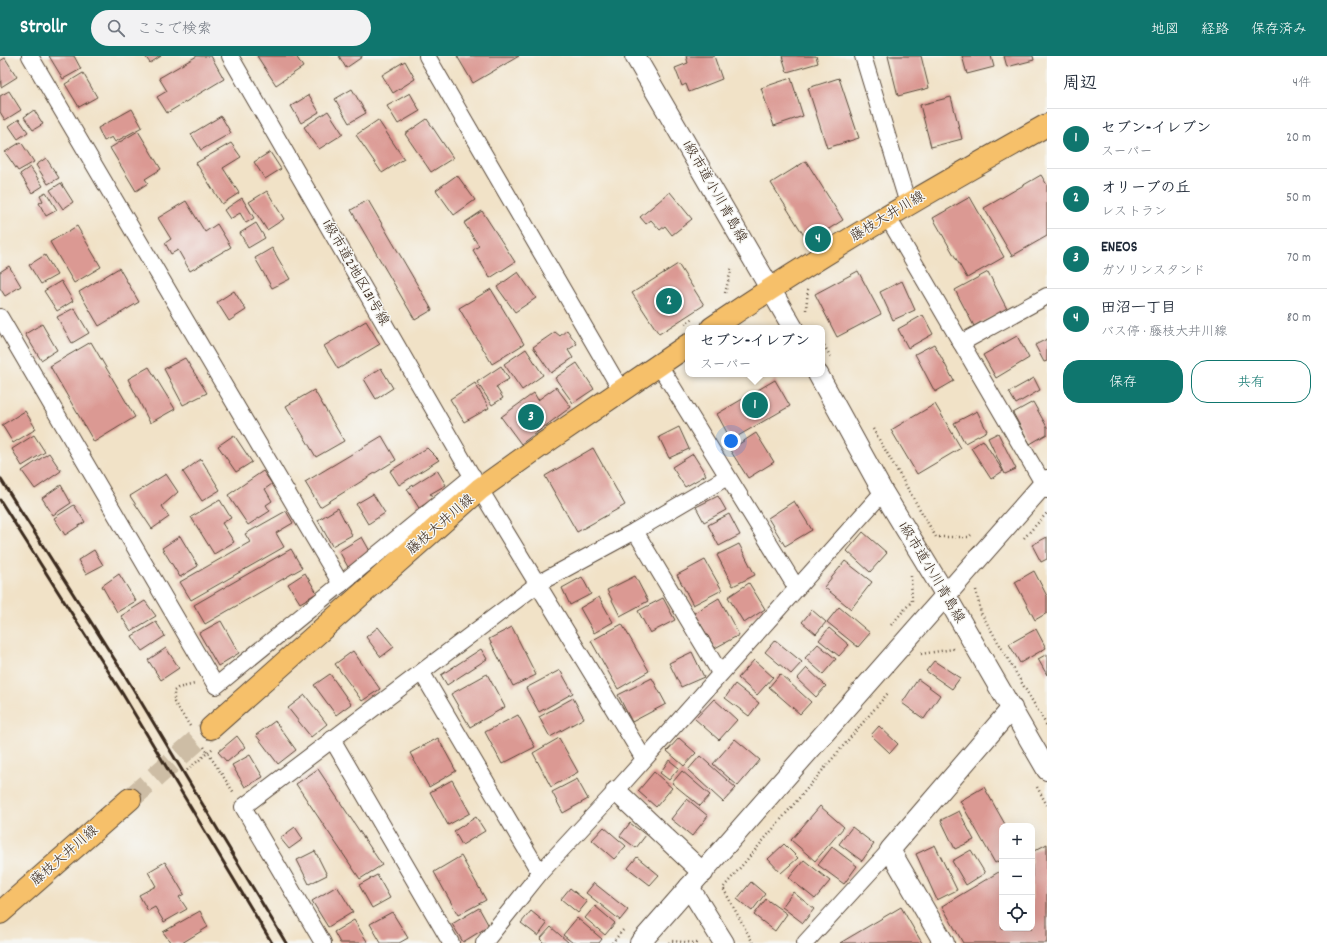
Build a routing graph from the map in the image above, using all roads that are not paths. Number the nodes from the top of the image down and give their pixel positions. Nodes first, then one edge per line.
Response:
1 (30, 56) edge
2 (230, 56) edge
3 (427, 56) edge
4 (635, 56) edge
5 (863, 56) edge
6 (1047, 125) edge
7 (908, 204) junction
8 (887, 216) junction
9 (771, 288) junction
10 (1047, 296) edge
11 (0, 317) edge
12 (799, 321) edge
13 (716, 325) edge
14 (961, 344) junction
15 (685, 347) edge
16 (659, 365) junction
17 (820, 377) edge
18 (621, 390) junction
19 (727, 477) junction
20 (477, 483) junction
21 (1046, 485) edge
22 (883, 492) junction
23 (635, 531) junction
24 (341, 584) junction
25 (539, 584) junction
26 (796, 588) junction
27 (945, 594) junction
28 (422, 673) junction
29 (720, 673) junction
30 (1012, 708) junction
31 (212, 738) tunnel mouth
32 (332, 739) junction
33 (644, 759) junction
34 (1047, 770) edge
35 (616, 791) junction
36 (130, 799) tunnel mouth
37 (890, 850) junction
38 (540, 873) junction
39 (703, 873) junction
40 (689, 887) junction
41 (0, 913) edge
42 (323, 943) edge
43 (451, 943) edge
44 (484, 943) edge
45 (640, 943) edge
46 (724, 943) edge
47 (805, 943) edge
48 (944, 943) edge

1 - 24 street
2 - 20 street, 1級市道2地区131号線
3 - 18 street
4 - 9 street, 1級市道小川青島線
5 - 7 street
6 - 7 main road, 藤枝大井川線
7 - 8 main road, 藤枝大井川線
8 - 9 main road, 藤枝大井川線
8 - 14 street
9 - 12 street, 1級市道小川青島線
9 - 13 main road, 藤枝大井川線
10 - 14 street
11 - 24 street
14 - 21 street
15 - 16 main road, 藤枝大井川線
16 - 18 main road, 藤枝大井川線
16 - 19 street
17 - 22 street, 1級市道小川青島線
18 - 20 main road, 藤枝大井川線
19 - 23 street
19 - 26 street
20 - 24 street
20 - 25 street, 1級市道2地区131号線
20 - 31 main road, 藤枝大井川線
21 - 27 street
22 - 26 street
22 - 27 street, 1級市道小川青島線
23 - 25 street
23 - 29 street
25 - 28 street
25 - 33 street, 1級市道2地区131号線
26 - 29 street
27 - 30 street, 1級市道小川青島線
27 - 39 street
28 - 32 street
28 - 38 street
29 - 33 street
30 - 34 street, 1級市道小川青島線
30 - 37 street
32 - 42 street
32 - 43 street
33 - 35 street
35 - 38 street
35 - 39 street
36 - 41 main road, 藤枝大井川線
37 - 47 street
37 - 48 street
38 - 44 street
39 - 40 street
40 - 45 street
40 - 46 street

